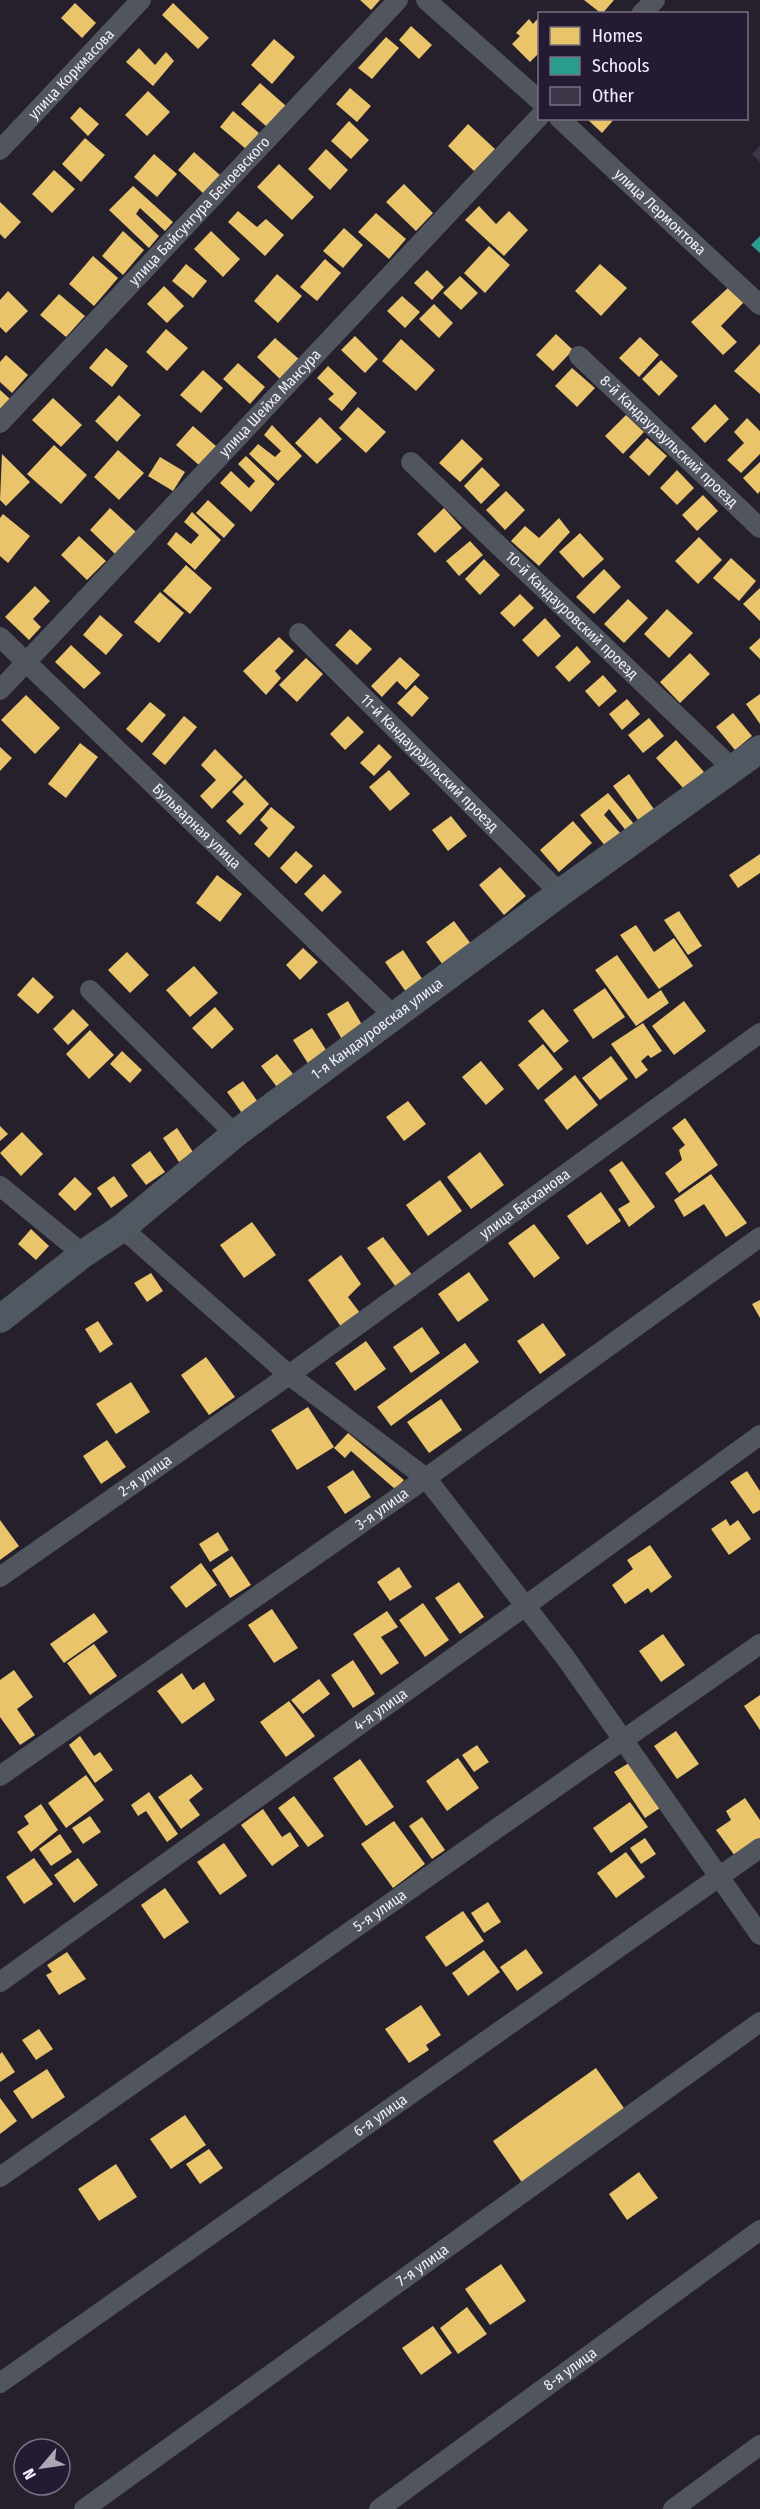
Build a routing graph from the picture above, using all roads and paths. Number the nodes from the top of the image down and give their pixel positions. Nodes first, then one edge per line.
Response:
1 (141, 0) edge
2 (398, 0) edge
3 (426, 0) edge
4 (655, 0) edge
5 (643, 12) edge
6 (538, 99) edge
7 (538, 118) edge
8 (561, 120) edge
9 (0, 150) edge
10 (760, 305) edge
11 (579, 356) dead end
12 (0, 423) edge
13 (411, 462) dead end
14 (760, 528) edge
15 (299, 633) dead end
16 (0, 637) edge
17 (26, 661) junction
18 (0, 690) edge
19 (760, 749) edge
20 (733, 769) junction
21 (560, 892) junction
22 (90, 990) dead end
23 (394, 1016) junction
24 (760, 1033) edge
25 (235, 1134) junction
26 (0, 1186) edge
27 (122, 1228) junction
28 (760, 1237) edge
29 (83, 1254) junction
30 (0, 1319) edge
31 (288, 1375) junction
32 (760, 1435) edge
33 (426, 1478) junction
34 (0, 1577) edge
35 (524, 1606) junction
36 (760, 1644) edge
37 (624, 1740) junction
38 (0, 1776) edge
39 (760, 1848) edge
40 (719, 1877) junction
41 (760, 1935) edge
42 (0, 1982) edge
43 (760, 2022) edge
44 (0, 2177) edge
45 (760, 2229) edge
46 (0, 2383) edge
47 (760, 2445) edge
48 (84, 2509) edge
49 (379, 2509) edge
50 (673, 2509) edge

1 - 9 street, улица Коркмасова
2 - 12 street, улица Байсунгура Беноевского
3 - 6 street
4 - 5 street
7 - 17 street, улица Шейха Мансура
8 - 10 street, улица Лермонтова
11 - 14 street, 8-й Кандаураульский проезд
13 - 20 street, 10-й Кандауровский проезд
15 - 21 street, 11-й Кандаураульский проезд
16 - 17 street, Бульварная улица
17 - 18 street, улица Шейха Мансура
17 - 23 street, Бульварная улица
19 - 20 street, 1-я Кандауровская улица
20 - 21 street, 1-я Кандауровская улица
21 - 23 street, 1-я Кандауровская улица
22 - 25 street
23 - 25 street, 1-я Кандауровская улица
24 - 31 street, улица Басханова
25 - 27 street, 1-я Кандауровская улица
26 - 29 street
27 - 29 street, 1-я Кандауровская улица
27 - 31 street
28 - 33 street, 3-я улица
29 - 30 street, 1-я Кандауровская улица
31 - 33 street
31 - 34 street, 2-я улица
32 - 35 street, 4-я улица
33 - 35 street
33 - 38 street, 3-я улица
35 - 37 street
35 - 42 street, 4-я улица
36 - 37 street, 5-я улица
37 - 40 street
37 - 44 street, 5-я улица
39 - 40 street, 6-я улица
40 - 41 street
40 - 46 street, 6-я улица
43 - 48 street, 7-я улица
45 - 49 street, 8-я улица
47 - 50 street

